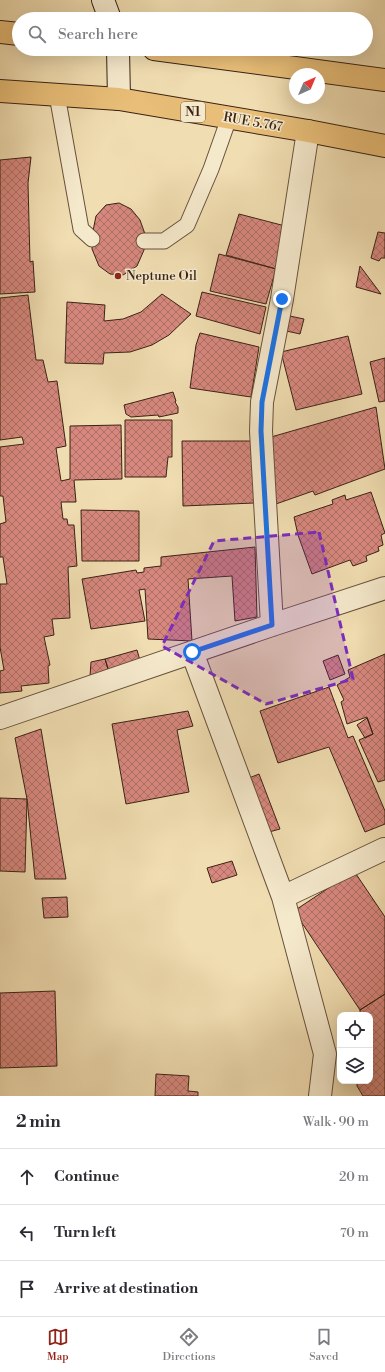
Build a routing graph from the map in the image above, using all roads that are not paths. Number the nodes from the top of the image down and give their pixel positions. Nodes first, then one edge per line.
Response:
1 (103, 0) edge
2 (107, 12) edge
3 (0, 32) edge
4 (12, 33) edge
5 (118, 56) edge
6 (206, 56) edge
7 (385, 80) edge
8 (0, 91) edge
9 (57, 95) junction
10 (119, 99) junction
11 (229, 118) junction
12 (308, 131) junction
13 (385, 146) edge
14 (92, 239) dead end
15 (144, 241) dead end
16 (385, 588) edge
17 (272, 625) junction
18 (192, 652) junction
19 (0, 718) edge
20 (384, 849) dead end
21 (283, 897) junction
22 (320, 1096) edge

1 - 2 street
3 - 4 highway
5 - 10 street
6 - 7 highway
8 - 9 highway, RUE 5.767 / N1
9 - 10 highway, RUE 5.767 / N1
9 - 14 lane
10 - 11 highway, RUE 5.767 / N1
11 - 12 highway, RUE 5.767 / N1
11 - 15 lane
12 - 13 highway, RUE 5.767 / N1
12 - 17 street
16 - 17 street
17 - 18 street
18 - 19 street
18 - 21 street
20 - 21 street
21 - 22 street

